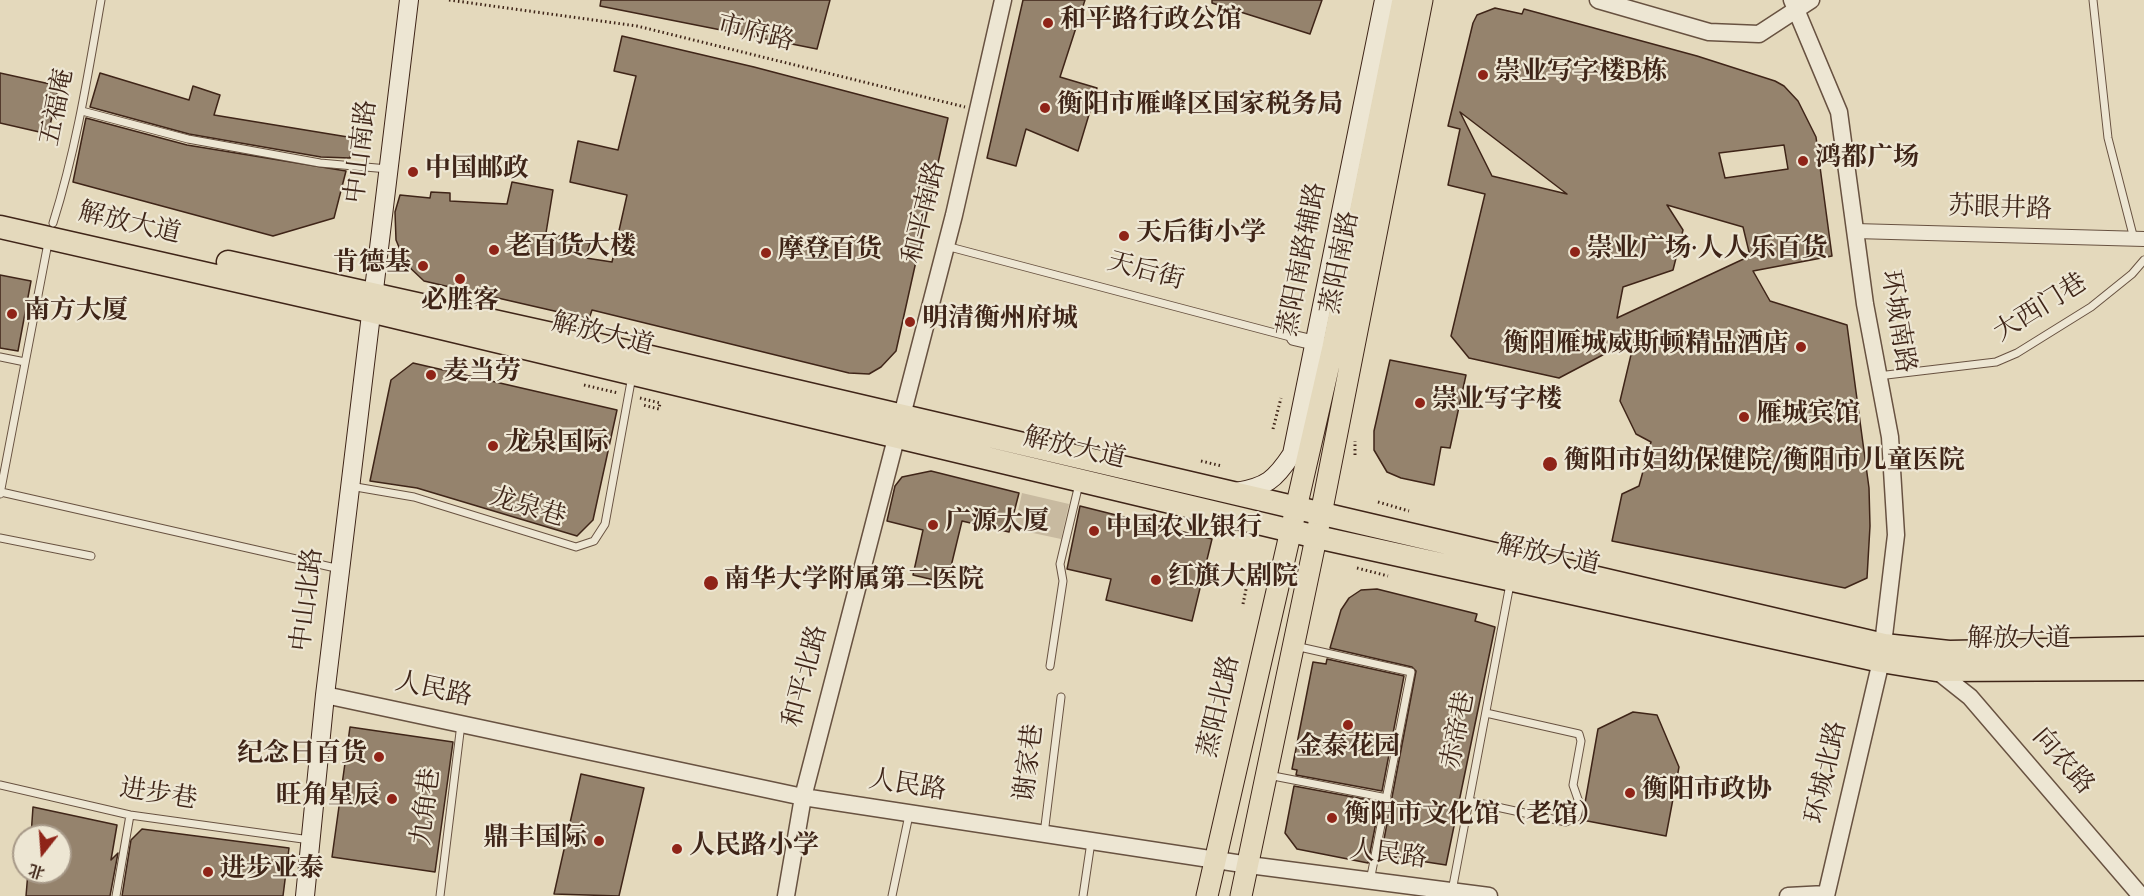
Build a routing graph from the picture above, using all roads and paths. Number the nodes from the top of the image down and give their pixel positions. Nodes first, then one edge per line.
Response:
1 (101, 0) edge
2 (409, 0) edge
3 (449, 0) edge
4 (1003, 0) edge
5 (1384, 0) edge
6 (1403, 0) edge
7 (1422, 0) edge
8 (1598, 0) edge
9 (1637, 0) edge
10 (1811, 0) edge
11 (2093, 0) edge
12 (1793, 3) edge
13 (978, 110) junction
14 (82, 111) junction
15 (388, 169) junction
16 (0, 212) edge
17 (0, 227) edge
18 (51, 230) junction
19 (1855, 231) junction
20 (2139, 239) edge
21 (946, 246) junction
22 (2144, 260) edge
23 (371, 303) junction
24 (1294, 338) joint
25 (1324, 345) junction
26 (0, 357) edge
27 (25, 362) junction
28 (632, 374) junction
29 (1878, 376) junction
30 (585, 385) dead end
31 (621, 394) dead end
32 (640, 398) dead end
33 (1281, 398) dead end
34 (643, 405) dead end
35 (899, 427) junction
36 (1273, 429) dead end
37 (1201, 461) dead end
38 (1222, 466) dead end
39 (1079, 481) junction
40 (349, 486) junction
41 (0, 493) edge
42 (1231, 493) junction
43 (1378, 502) dead end
44 (1295, 508) junction
45 (1409, 512) dead end
46 (1321, 514) junction
47 (1290, 530) junction
48 (1317, 537) junction
49 (0, 538) edge
50 (92, 556) dead end
51 (1358, 568) dead end
52 (340, 569) junction
53 (1250, 570) dead end
54 (1388, 576) dead end
55 (1511, 579) junction
56 (1243, 604) dead end
57 (1294, 645) junction
58 (2144, 648) edge
59 (1883, 653) junction
60 (1050, 666) dead end
61 (2144, 669) edge
62 (1936, 670) junction
63 (325, 695) junction
64 (1061, 697) dead end
65 (1486, 713) junction
66 (461, 724) junction
67 (1267, 774) junction
68 (0, 785) edge
69 (803, 797) junction
70 (1387, 798) junction
71 (1469, 801) junction
72 (129, 815) junction
73 (909, 815) junction
74 (1044, 834) junction
75 (312, 840) junction
76 (1091, 841) junction
77 (1215, 859) junction
78 (1249, 865) junction
79 (1370, 880) junction
80 (1452, 891) junction
81 (1826, 895) edge
82 (116, 896) edge
83 (305, 896) edge
84 (440, 896) edge
85 (786, 896) edge
86 (892, 896) edge
87 (1083, 896) edge
88 (1207, 896) edge
89 (1241, 896) edge
90 (1489, 896) edge
91 (1788, 896) edge
92 (2141, 896) edge

1 - 14 lane, 五福庵
2 - 15 main road, 中山南路
3 - 13 path, 市府路
4 - 13 street, 和平南路
5 - 25 main road, 蒸阳南路辅路
6 - 25 main road, 蒸阳南路
7 - 46 main road, 蒸阳南路
8 - 12 street
9 - 12 street
10 - 12 street
11 - 20 lane
12 - 19 street, 环城南路
13 - 21 street, 和平南路
14 - 15 lane
14 - 18 lane, 五福庵
15 - 23 main road, 中山南路
16 - 18 highway, 解放大道
17 - 18 highway, 解放大道
18 - 23 highway, 解放大道
18 - 27 lane
19 - 20 street, 苏眼井路
19 - 29 street, 环城南路
21 - 24 lane, 天后街
21 - 35 street, 和平南路
22 - 29 lane, 大西门巷
23 - 28 highway, 解放大道
23 - 35 highway, 解放大道
23 - 40 main road, 中山北路
24 - 25 street, 天后街
25 - 42 main road, 蒸阳南路辅路
25 - 44 main road, 蒸阳南路
26 - 27 lane
27 - 41 lane
28 - 35 highway, 解放大道
28 - 40 lane, 龙泉巷
29 - 59 street, 环城南路
30 - 31 path
32 - 34 path
33 - 36 path
35 - 39 highway, 解放大道
35 - 42 highway, 解放大道
35 - 69 street, 和平北路
37 - 38 path
39 - 47 highway, 解放大道
39 - 60 lane
40 - 52 main road, 中山北路
41 - 52 lane
42 - 44 highway, 解放大道
43 - 45 path
44 - 46 highway, 解放大道
44 - 47 main road, 蒸阳南路
46 - 48 main road, 蒸阳南路
46 - 59 highway, 解放大道
47 - 48 highway, 解放大道
47 - 77 main road, 蒸阳北路
48 - 55 highway, 解放大道
48 - 57 main road
49 - 50 lane
51 - 54 path
52 - 63 main road, 中山北路
53 - 56 path
55 - 59 highway, 解放大道
55 - 65 lane, 赤帝巷
57 - 67 main road
57 - 70 lane
58 - 59 highway, 解放大道
59 - 62 highway, 解放大道
59 - 81 street, 环城北路
61 - 62 highway, 解放大道
62 - 92 street, 向农路
63 - 66 street, 人民路
63 - 75 main road, 中山北路
64 - 74 lane, 谢家巷
65 - 71 lane, 赤帝巷
65 - 71 lane
66 - 69 street, 人民路
66 - 84 lane, 九角巷
67 - 70 lane
67 - 78 main road
68 - 72 lane, 进步巷
69 - 73 street, 人民路
69 - 85 street, 和平北路
70 - 79 lane
71 - 80 lane, 赤帝巷
72 - 75 lane, 进步巷
72 - 82 lane
73 - 74 street, 人民路
73 - 86 lane
74 - 76 street, 人民路
75 - 83 main road, 中山北路
76 - 77 street, 人民路
76 - 87 lane
77 - 78 street, 人民路
77 - 88 main road, 蒸阳北路
78 - 79 street, 人民路
78 - 89 main road
79 - 80 street, 人民路
80 - 90 street, 人民路
81 - 91 street

